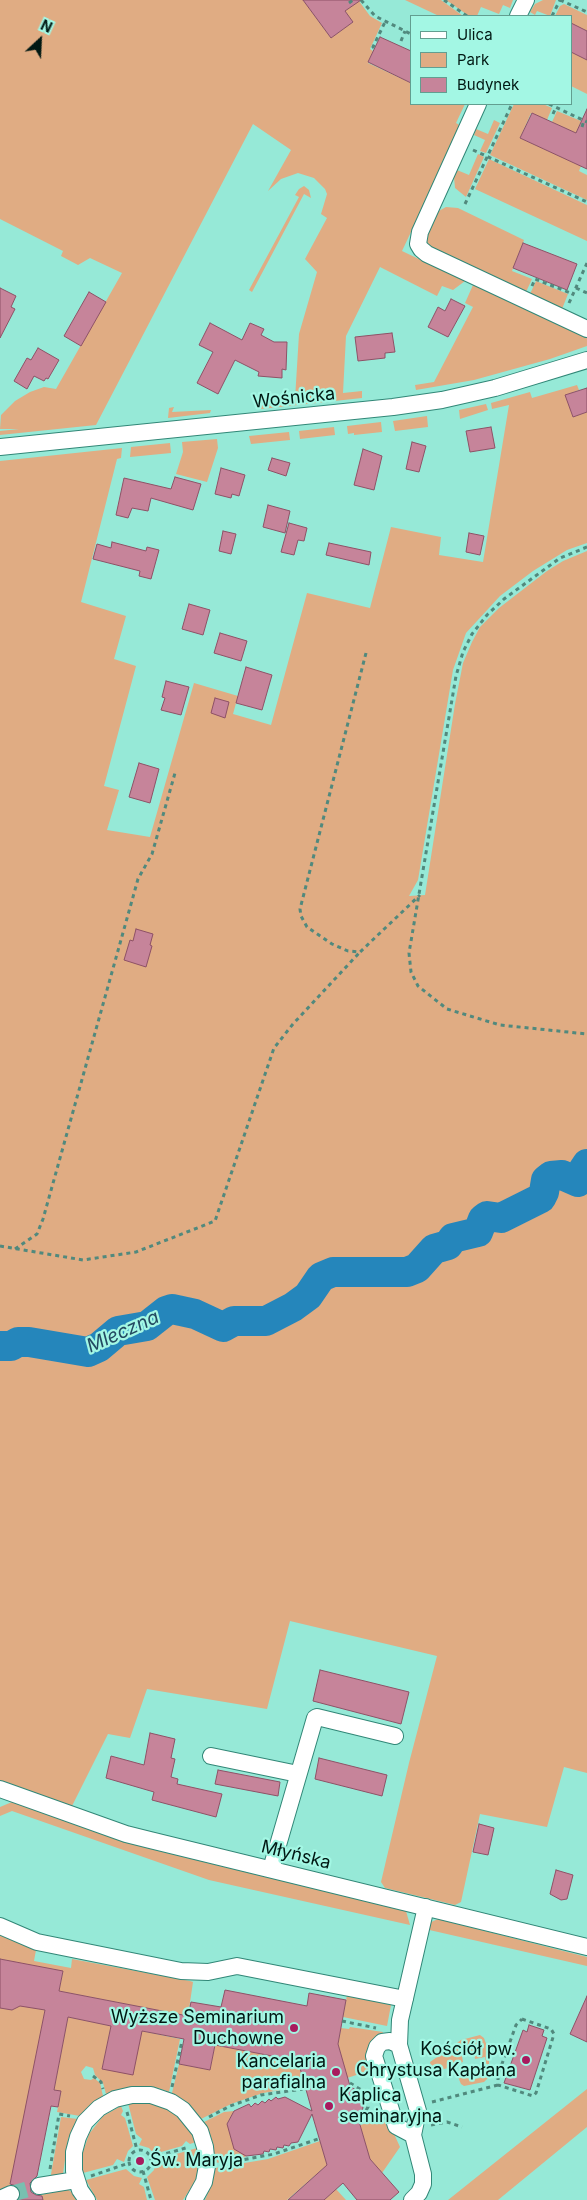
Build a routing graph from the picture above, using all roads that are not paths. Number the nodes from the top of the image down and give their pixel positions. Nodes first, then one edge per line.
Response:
1 (526, 0) edge
2 (518, 15) edge
3 (478, 105) edge
4 (587, 329) edge
5 (587, 360) edge
6 (0, 447) edge
7 (395, 1736) dead end
8 (211, 1756) dead end
9 (298, 1774) junction
10 (0, 1789) edge
11 (271, 1869) junction
12 (426, 1907) junction
13 (0, 1926) edge
14 (587, 1947) edge
15 (405, 1999) junction
16 (399, 2039) junction
17 (413, 2134) junction
18 (76, 2180) junction
19 (39, 2186) tunnel mouth
20 (86, 2200) edge
21 (194, 2200) edge
22 (412, 2200) edge

1 - 2 street
3 - 4 street
5 - 6 street, Wośnicka
7 - 9 street
8 - 9 street
9 - 11 street
10 - 11 street, Młyńska
11 - 12 street, Młyńska
12 - 14 street, Młyńska
12 - 15 street
13 - 15 street
15 - 16 street
16 - 17 street
16 - 17 street
17 - 22 street
18 - 19 street
18 - 20 street
18 - 21 street

